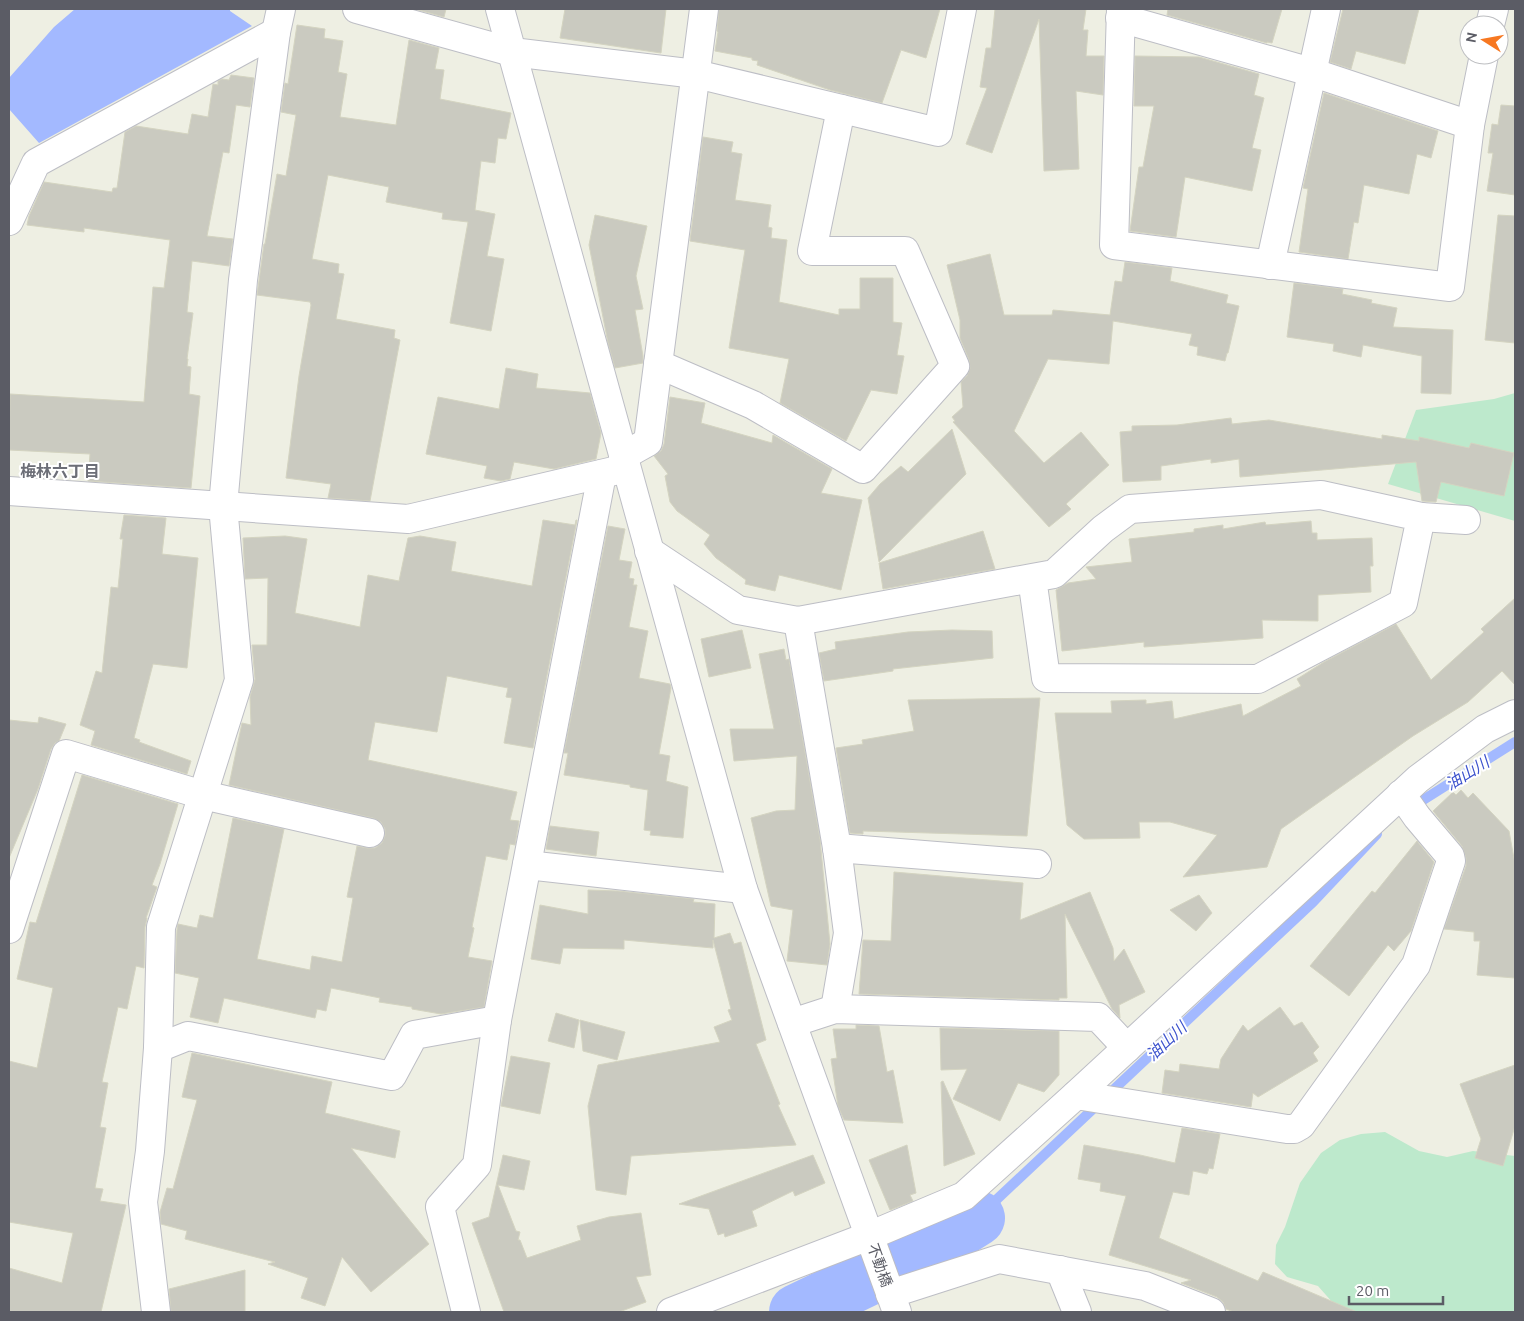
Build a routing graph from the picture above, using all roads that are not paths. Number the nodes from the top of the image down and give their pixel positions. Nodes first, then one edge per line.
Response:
1 (356, 9) edge
2 (500, 9) edge
3 (704, 9) edge
4 (962, 9) edge
5 (1326, 9) edge
6 (1120, 14) edge
7 (278, 20) edge
8 (512, 52) junction
9 (1482, 65) edge
10 (1311, 72) junction
11 (696, 74) junction
12 (841, 109) junction
13 (1470, 125) junction
14 (9, 221) edge
15 (1270, 265) junction
16 (658, 364) junction
17 (617, 466) junction
18 (9, 490) edge
19 (223, 506) junction
20 (1421, 517) junction
21 (1466, 520) dead end
22 (649, 551) junction
23 (1032, 578) junction
24 (798, 621) junction
25 (1515, 714) edge
26 (1401, 794) junction
27 (203, 795) junction
28 (370, 833) dead end
29 (836, 848) junction
30 (1037, 864) dead end
31 (527, 865) junction
32 (743, 888) junction
33 (9, 929) edge
34 (835, 1010) junction
35 (497, 1020) junction
36 (792, 1023) junction
37 (158, 1048) junction
38 (1127, 1048) junction
39 (1076, 1095) junction
40 (870, 1236) junction
41 (1060, 1270) junction
42 (893, 1303) edge
43 (156, 1312) edge
44 (466, 1312) edge
45 (671, 1312) edge
46 (1077, 1312) edge
47 (1211, 1312) edge

1 - 8 street
2 - 8 street, 不動橋
3 - 11 street
4 - 12 street
5 - 10 street
6 - 10 street
6 - 15 street
7 - 14 street
7 - 19 street
8 - 11 street
8 - 17 street, 不動橋
9 - 13 street
10 - 13 street
10 - 15 street
11 - 12 street
11 - 16 street
12 - 16 street
13 - 15 street
16 - 17 street
17 - 19 street
17 - 22 street, 不動橋
17 - 31 street
18 - 19 street
19 - 27 street
20 - 21 street
20 - 23 street
20 - 23 street
22 - 24 street
22 - 32 street, 不動橋
23 - 24 street
24 - 29 street
25 - 26 street
26 - 38 street
26 - 39 street
27 - 28 street
27 - 33 street
27 - 37 street
29 - 30 street
29 - 34 street
31 - 32 street
31 - 35 street
32 - 36 street, 不動橋
34 - 36 street
34 - 38 street
35 - 37 street
35 - 44 street
36 - 40 street, 不動橋
37 - 43 street
38 - 39 street
39 - 40 street
40 - 42 street, 不動橋
40 - 45 street
41 - 42 street
41 - 46 street
41 - 47 street

